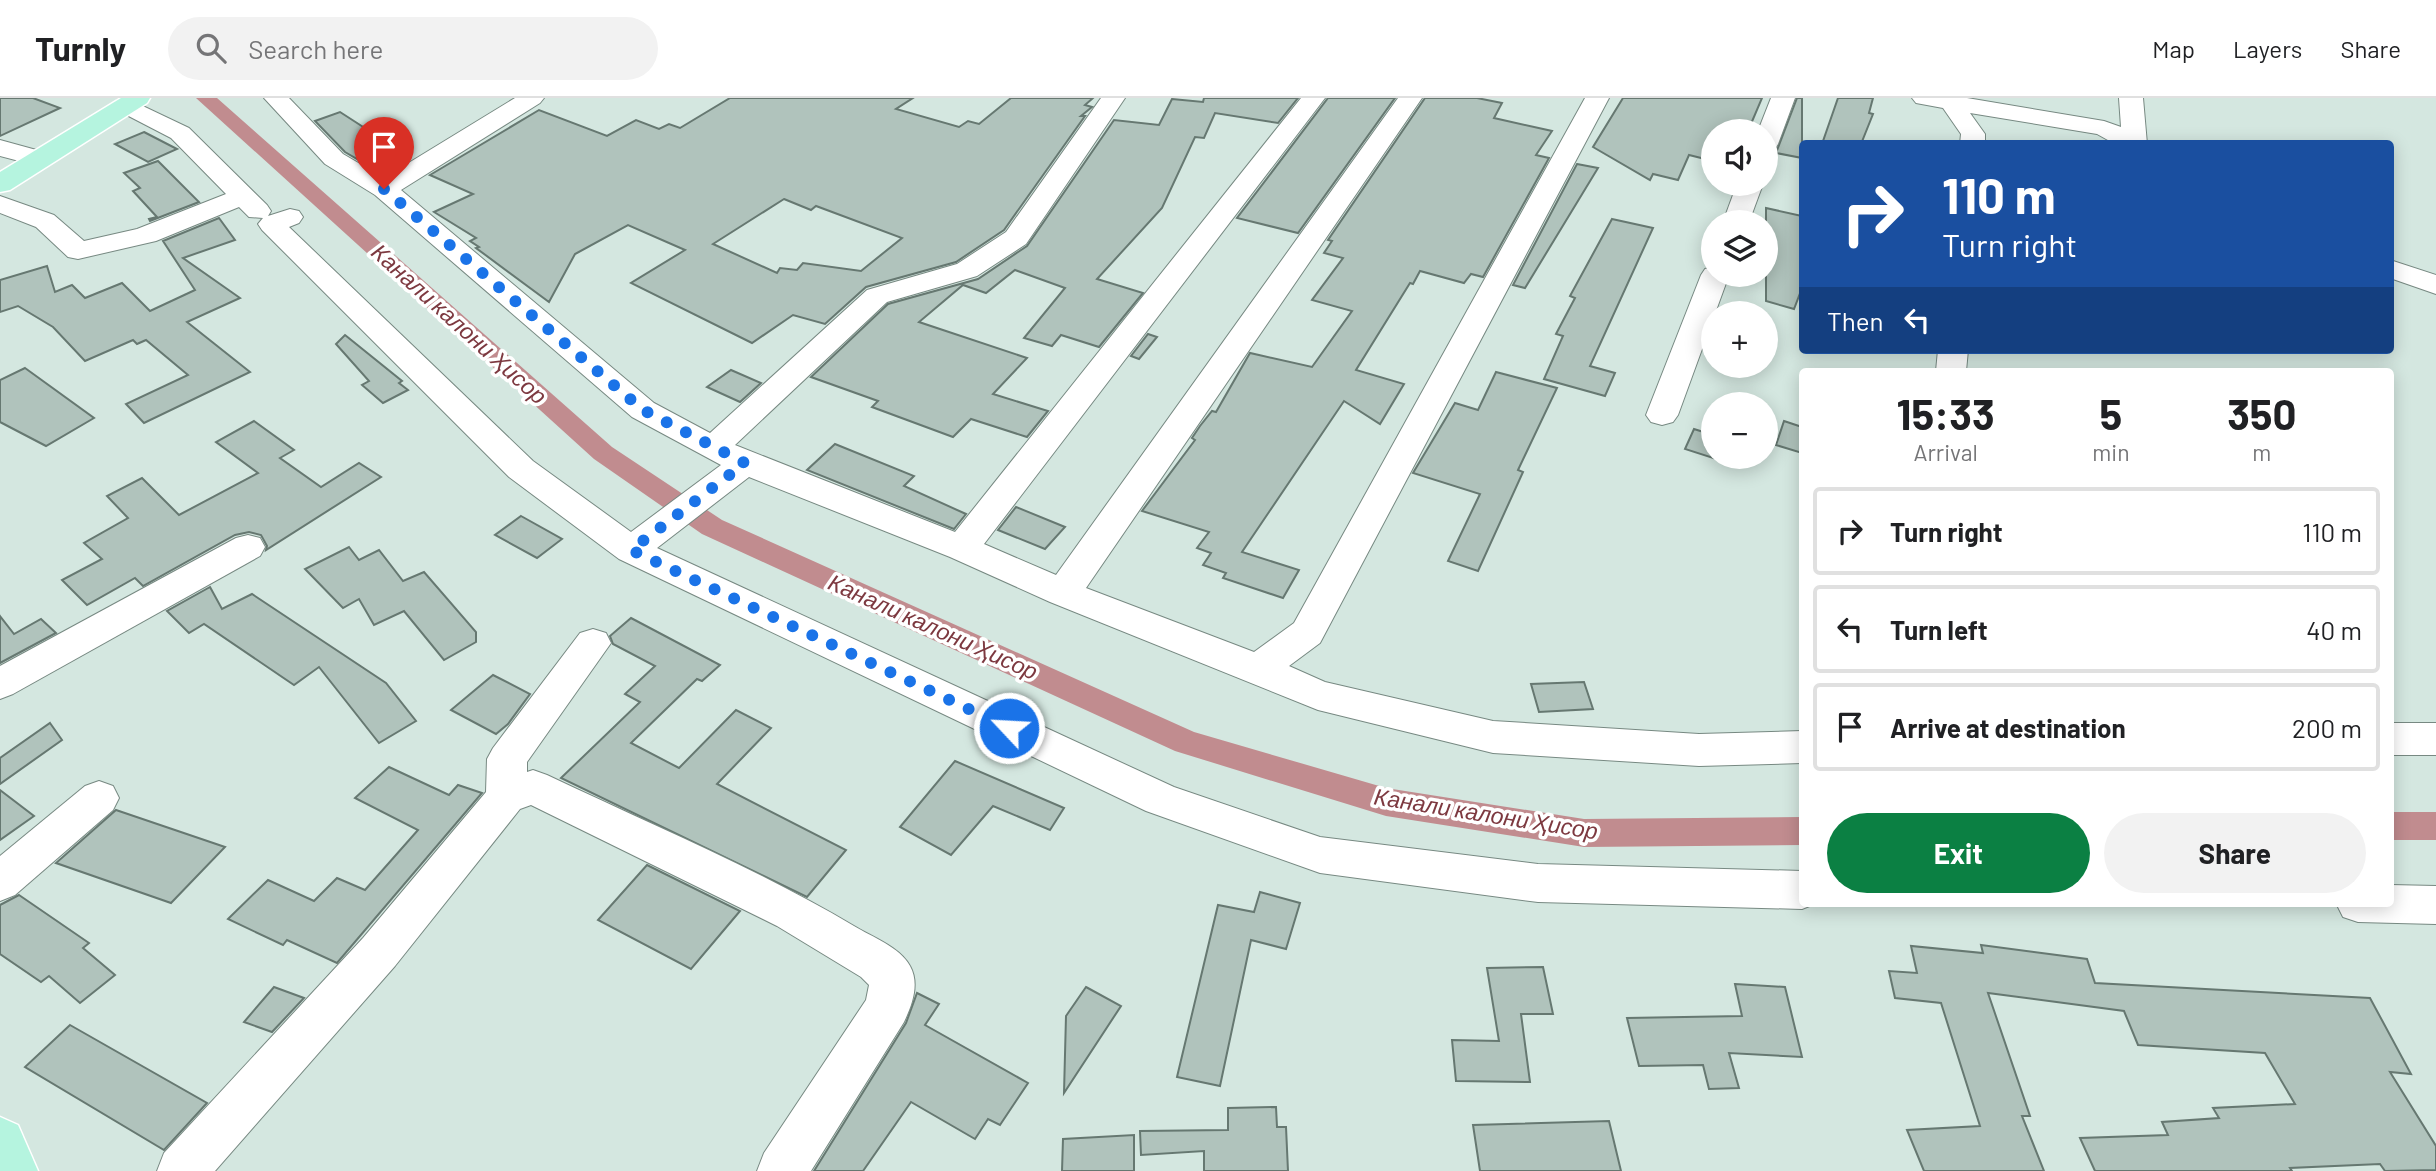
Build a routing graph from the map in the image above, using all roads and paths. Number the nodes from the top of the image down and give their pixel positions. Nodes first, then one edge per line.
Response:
1 (276, 98) edge
2 (532, 98) edge
3 (1113, 98) edge
4 (1313, 98) edge
5 (1410, 98) edge
6 (1597, 98) edge
7 (1783, 98) edge
8 (1924, 98) edge
9 (2131, 98) edge
10 (132, 102) edge
11 (1951, 103) junction
12 (1775, 119) edge
13 (1972, 140) edge
14 (2130, 140) edge
15 (2134, 140) edge
16 (0, 148) edge
17 (43, 159) junction
18 (0, 184) edge
19 (384, 189) junction
20 (243, 196) junction
21 (0, 204) edge
22 (2394, 269) edge
23 (2436, 285) edge
24 (1711, 287) edge
25 (1662, 415) dead end
26 (730, 461) junction
27 (640, 543) junction
28 (247, 547) dead end
29 (962, 548) junction
30 (1063, 593) junction
31 (593, 643) dead end
32 (1258, 669) junction
33 (0, 684) edge
34 (2394, 739) edge
35 (2436, 739) edge
36 (1799, 747) edge
37 (506, 797) junction
38 (99, 798) dead end
39 (0, 882) edge
40 (1799, 890) edge
41 (2394, 904) edge
42 (2436, 905) edge
43 (0, 1143) edge
44 (12, 1171) edge
45 (182, 1171) edge
46 (782, 1171) edge

1 - 19 street
2 - 19 street
3 - 26 street
4 - 29 street
5 - 30 street
6 - 32 street
7 - 12 street
8 - 11 street
9 - 15 street
10 - 17 main road
10 - 20 street
11 - 13 street
11 - 14 street
16 - 17 street
17 - 18 main road
19 - 26 street
20 - 21 street
20 - 27 street
22 - 23 street
24 - 25 street
26 - 27 street
26 - 29 street
27 - 40 street
28 - 33 street
29 - 30 street
30 - 32 street
31 - 37 street
32 - 36 street
34 - 35 street
37 - 45 street
37 - 46 street
38 - 39 street
41 - 42 street
43 - 44 main road

